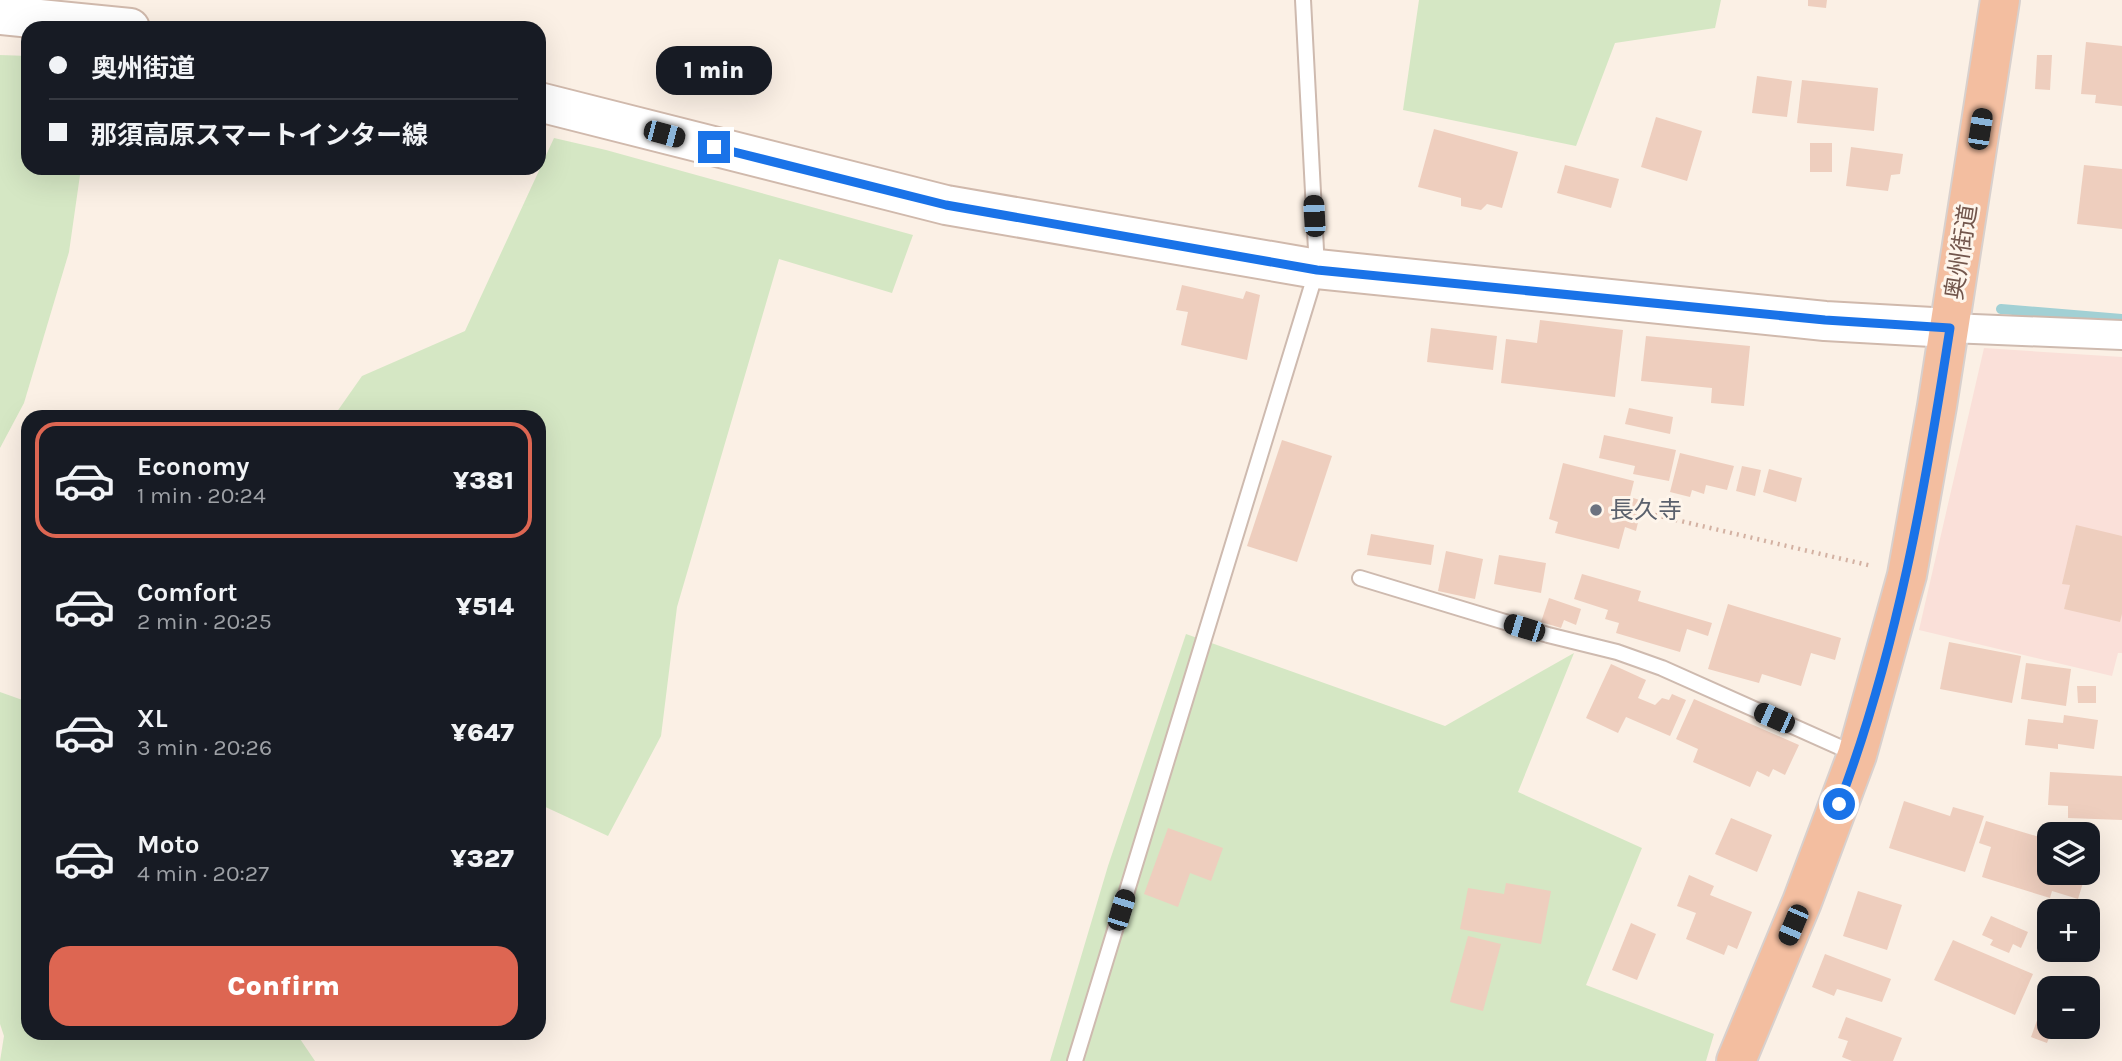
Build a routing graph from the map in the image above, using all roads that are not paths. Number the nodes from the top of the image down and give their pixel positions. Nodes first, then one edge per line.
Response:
1 (1303, 0) edge
2 (2000, 0) edge
3 (0, 15) edge
4 (60, 21) edge
5 (546, 104) edge
6 (1317, 270) junction
7 (1950, 328) junction
8 (2122, 335) edge
9 (1360, 578) dead end
10 (1857, 755) junction
11 (1075, 1061) edge
12 (1736, 1061) edge

1 - 6 lane
2 - 7 highway, 奥州街道
3 - 4 main road
5 - 6 main road
6 - 7 main road
6 - 11 lane
7 - 8 street
7 - 10 highway, 奥州街道
9 - 10 lane
10 - 12 highway, 奥州街道

